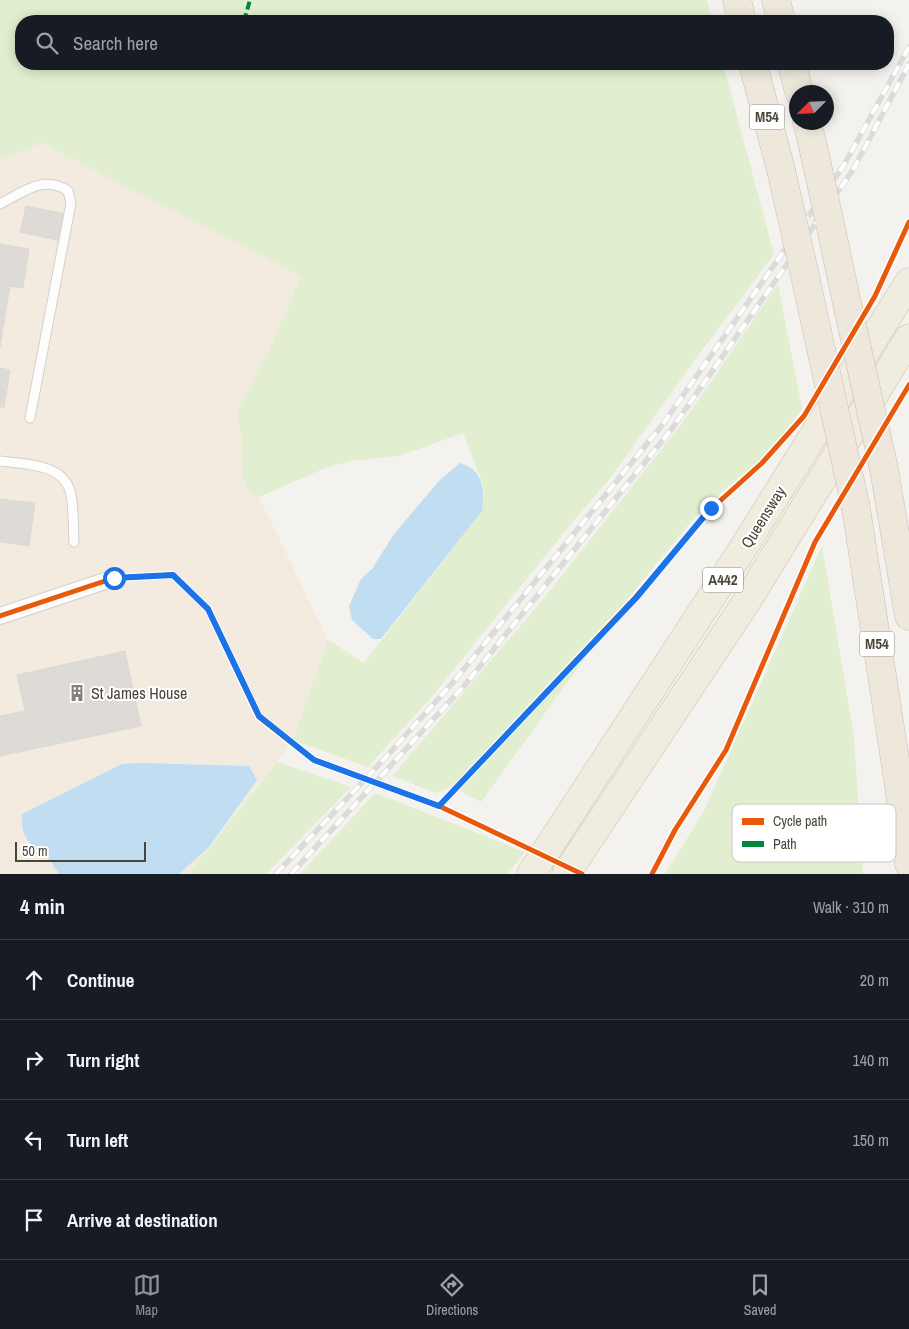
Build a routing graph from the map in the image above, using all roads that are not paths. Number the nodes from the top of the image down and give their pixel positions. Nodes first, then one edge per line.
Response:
1 (737, 0) edge
2 (776, 0) edge
3 (741, 15) edge
4 (780, 15) edge
5 (755, 70) edge
6 (794, 70) edge
7 (797, 85) edge
8 (809, 132) edge
9 (0, 204) edge
10 (909, 282) edge
11 (909, 338) edge
12 (30, 418) dead end
13 (0, 461) edge
14 (74, 542) dead end
15 (114, 578) dead end
16 (0, 616) edge
17 (909, 616) edge
18 (898, 779) junction
19 (909, 864) edge
20 (530, 874) edge
21 (566, 874) edge
22 (901, 874) edge

1 - 3 highway
2 - 4 highway
5 - 18 highway, M54, bridge
6 - 7 highway, M54
8 - 17 highway, M54, bridge
9 - 12 lane
10 - 20 highway, Queensway / A442
11 - 21 highway, Queensway / A442
13 - 14 lane
15 - 16 street
18 - 19 highway, M54
18 - 22 highway, M54

